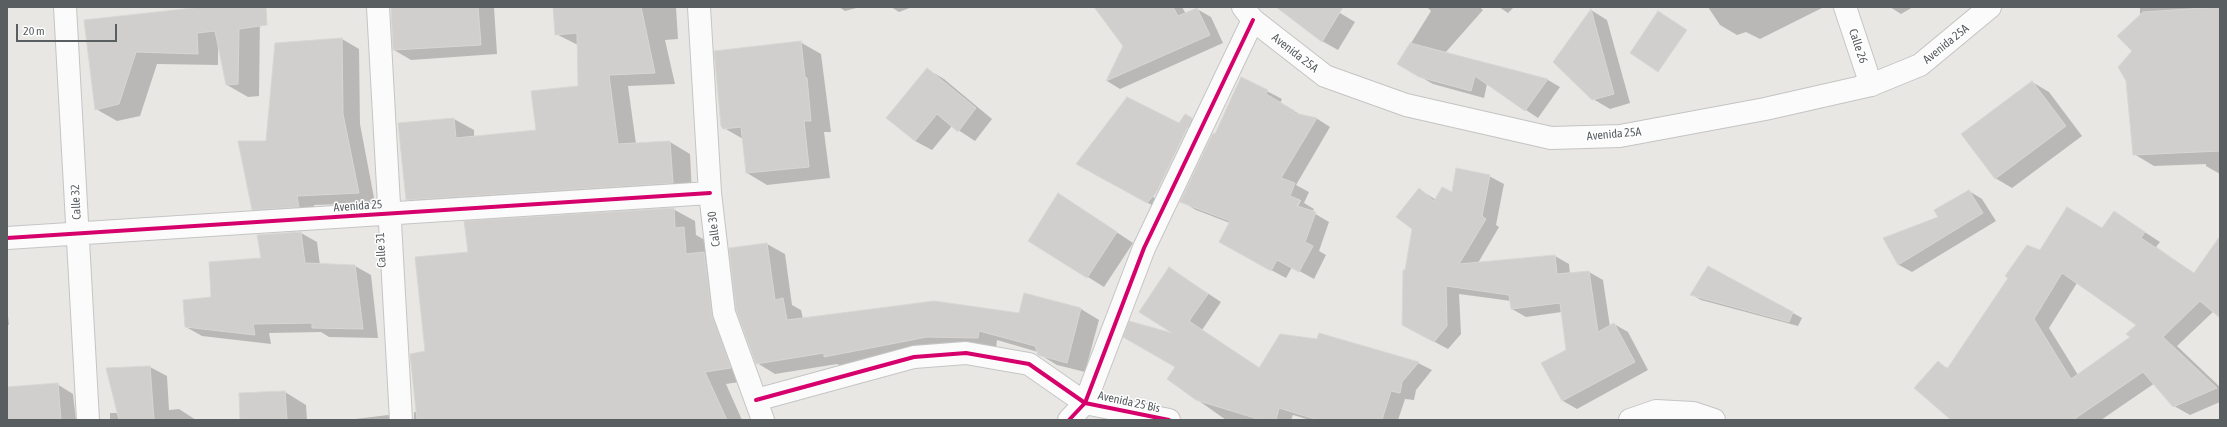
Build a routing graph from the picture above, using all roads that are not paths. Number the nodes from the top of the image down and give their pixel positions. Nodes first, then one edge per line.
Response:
1 (65, 7) edge
2 (378, 7) edge
3 (698, 7) edge
4 (1845, 7) edge
5 (1990, 7) edge
6 (1248, 13) edge
7 (1871, 85) junction
8 (710, 193) junction
9 (389, 214) junction
10 (78, 234) junction
11 (7, 238) edge
12 (1085, 403) junction
13 (759, 410) edge
14 (88, 420) edge
15 (401, 420) edge
16 (1069, 420) edge
17 (1169, 420) edge
18 (1630, 420) edge
19 (1714, 420) edge

1 - 10 street, Calle 32
2 - 9 street, Calle 31
3 - 8 street, Calle 30
4 - 7 street, Calle 26
5 - 7 street, Avenida 25A
6 - 7 street, Avenida 25A
6 - 12 street
8 - 9 street, Avenida 25
8 - 13 street, Calle 30
9 - 10 street, Avenida 25
9 - 15 street, Calle 31
10 - 11 street, Avenida 25
10 - 14 street, Calle 32
12 - 13 street
12 - 16 street
12 - 17 street, Avenida 25 Bis
18 - 19 street

